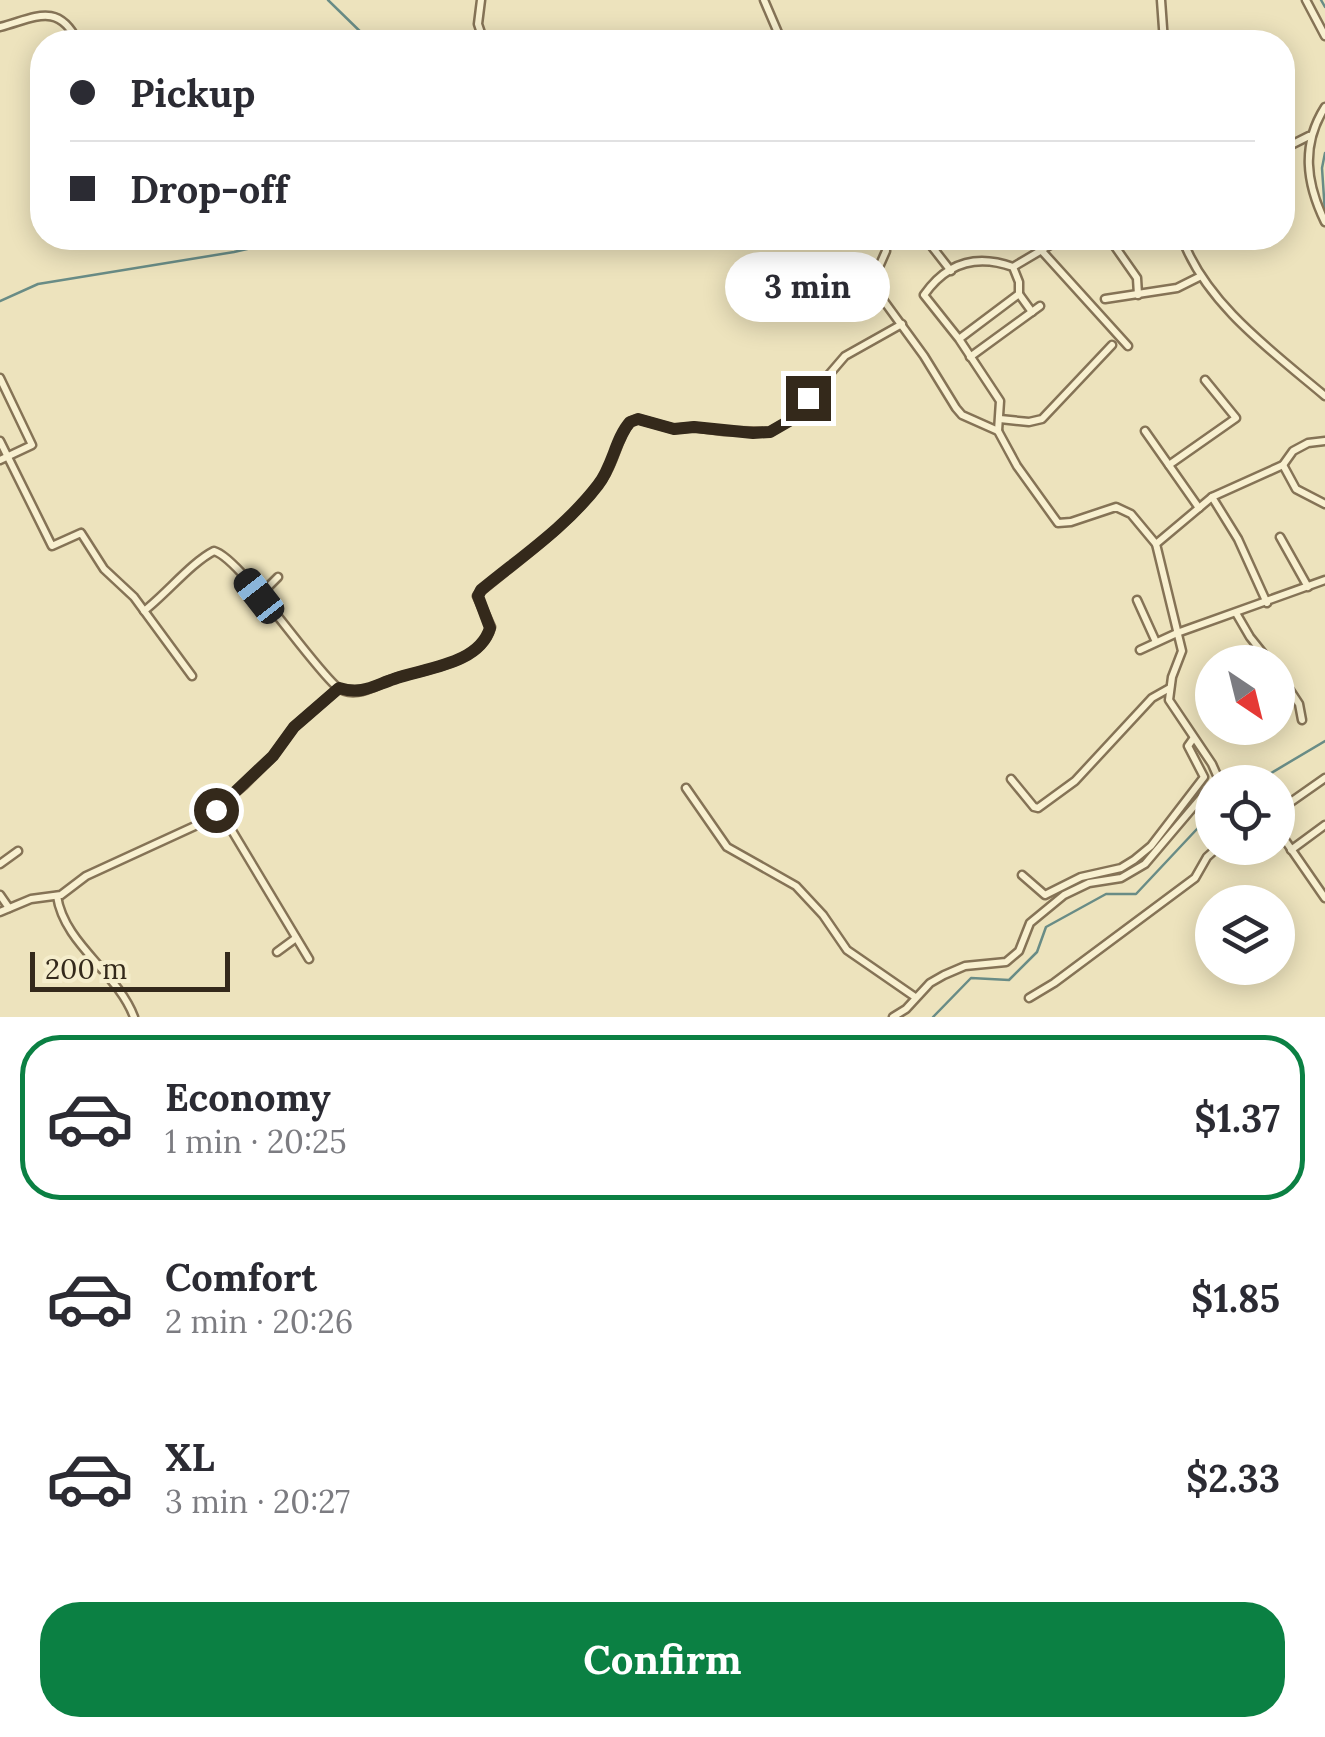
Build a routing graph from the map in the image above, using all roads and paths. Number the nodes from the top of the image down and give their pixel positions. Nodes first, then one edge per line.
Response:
1 (481, 0) edge
2 (764, 0) edge
3 (1161, 0) edge
4 (1306, 0) edge
5 (0, 26) edge
6 (71, 30) edge
7 (480, 30) edge
8 (777, 30) edge
9 (1163, 30) edge
10 (1325, 36) edge
11 (1325, 107) edge
12 (1310, 135) junction
13 (1295, 143) edge
14 (1325, 222) edge
15 (886, 250) edge
16 (934, 250) edge
17 (1041, 250) joint
18 (1119, 250) edge
19 (1188, 250) edge
20 (1014, 267) junction
21 (951, 271) junction
22 (1201, 276) junction
23 (1019, 294) junction
24 (1138, 295) junction
25 (1105, 299) dead end
26 (1040, 306) dead end
27 (1032, 312) junction
28 (902, 324) junction
29 (959, 339) junction
30 (1112, 345) dead end
31 (1128, 346) dead end
32 (970, 356) junction
33 (0, 378) edge
34 (1205, 380) dead end
35 (1325, 396) edge
36 (1000, 419) junction
37 (1145, 431) dead end
38 (998, 432) junction
39 (0, 441) edge
40 (1325, 441) edge
41 (4, 459) edge
42 (1169, 465) junction
43 (1283, 465) junction
44 (1212, 497) junction
45 (1325, 504) edge
46 (1200, 508) junction
47 (1280, 537) dead end
48 (1156, 544) junction
49 (278, 577) dead end
50 (1325, 580) edge
51 (1308, 587) junction
52 (259, 596) junction
53 (1137, 600) dead end
54 (1267, 602) junction
55 (144, 611) junction
56 (1236, 613) junction
57 (1177, 634) junction
58 (1156, 642) junction
59 (1256, 645) edge
60 (1140, 650) dead end
61 (192, 676) dead end
62 (339, 688) junction
63 (1169, 689) junction
64 (1295, 699) edge
65 (1302, 720) dead end
66 (1193, 738) junction
67 (1212, 765) edge
68 (1325, 778) edge
69 (1011, 779) dead end
70 (686, 788) dead end
71 (1295, 799) edge
72 (1195, 806) edge
73 (216, 810) junction
74 (1325, 825) edge
75 (1295, 847) edge
76 (18, 852) dead end
77 (1295, 856) edge
78 (0, 864) edge
79 (1202, 865) edge
80 (1022, 875) dead end
81 (0, 895) edge
82 (57, 896) junction
83 (1325, 898) edge
84 (9, 908) junction
85 (0, 912) edge
86 (296, 938) junction
87 (277, 952) dead end
88 (309, 959) dead end
89 (915, 997) junction
90 (1028, 998) dead end
91 (134, 1017) edge
92 (893, 1017) edge

1 - 7 street
2 - 8 street
3 - 9 street
4 - 10 street
5 - 6 street
11 - 12 street
12 - 13 street
12 - 14 street
15 - 28 street
16 - 21 street
17 - 20 street
17 - 31 street
18 - 24 street
19 - 22 street
20 - 21 street
20 - 23 street
21 - 29 street
22 - 24 street
22 - 35 street
23 - 27 street
23 - 29 street
24 - 25 street
26 - 27 street
27 - 32 street
28 - 38 street
28 - 62 street
29 - 32 street
30 - 36 street
32 - 36 street
33 - 41 street
34 - 42 street
36 - 38 street
37 - 42 street
38 - 48 street
39 - 41 street
40 - 43 street
41 - 55 street
42 - 46 street
43 - 44 street
43 - 45 street
44 - 46 street
44 - 54 street
46 - 48 street
47 - 51 street
48 - 57 street
49 - 52 street
50 - 51 street
51 - 54 street
52 - 55 street
52 - 62 street
53 - 58 street
54 - 56 street
55 - 61 street
56 - 57 street
56 - 59 street
57 - 58 street
57 - 63 street
58 - 60 street
62 - 73 street
63 - 66 street
63 - 69 street
64 - 65 street
66 - 67 street
66 - 80 street
68 - 71 street
70 - 89 street
72 - 89 street
73 - 82 street
73 - 86 street
74 - 75 street
76 - 78 street
77 - 83 street
79 - 90 street
81 - 84 street
82 - 84 street
82 - 91 street
84 - 85 street
86 - 87 street
86 - 88 street
89 - 92 street

